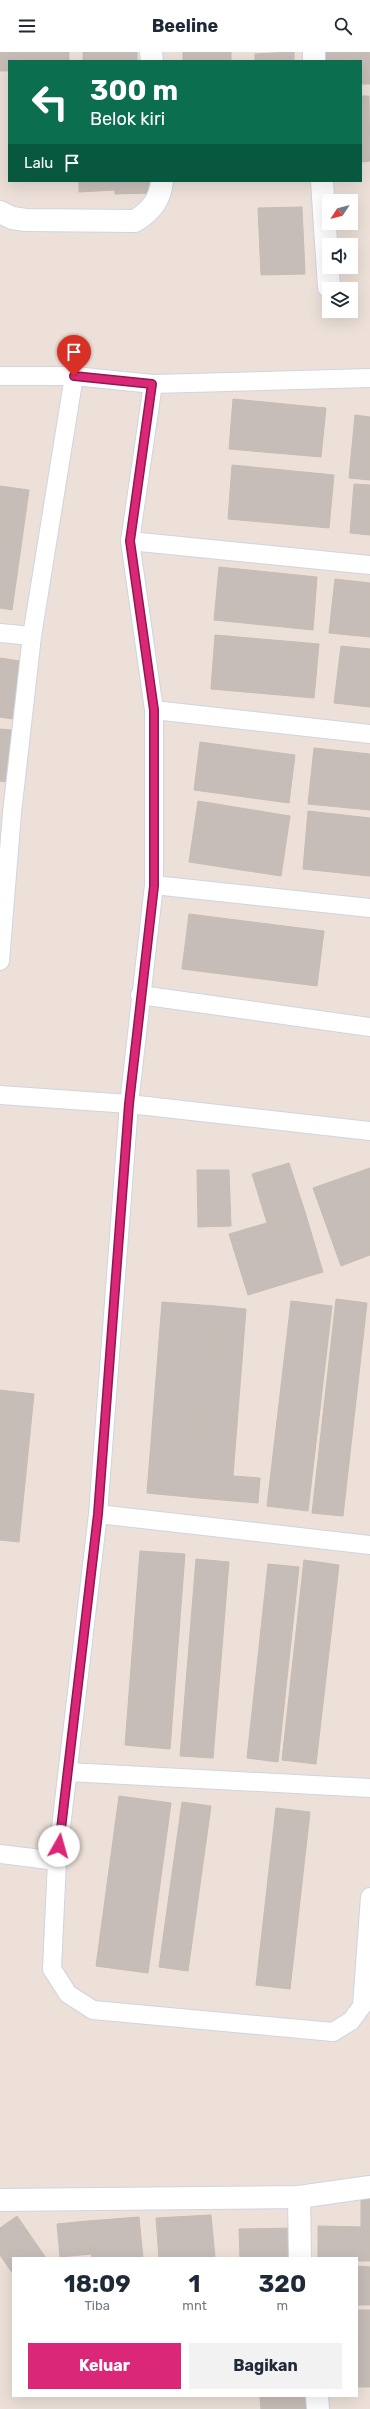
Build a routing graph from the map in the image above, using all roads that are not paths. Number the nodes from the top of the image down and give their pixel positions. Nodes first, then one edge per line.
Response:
1 (162, 182) edge
2 (322, 182) edge
3 (0, 212) edge
4 (329, 282) edge
5 (0, 376) edge
6 (74, 376) junction
7 (370, 378) edge
8 (152, 384) junction
9 (130, 541) junction
10 (370, 565) edge
11 (0, 632) edge
12 (32, 636) junction
13 (154, 710) junction
14 (370, 734) edge
15 (6, 813) edge
16 (154, 886) junction
17 (370, 908) edge
18 (0, 961) edge
19 (140, 995) junction
20 (370, 1027) edge
21 (0, 1095) edge
22 (129, 1104) junction
23 (370, 1131) edge
24 (98, 1514) junction
25 (370, 1545) edge
26 (68, 1772) junction
27 (370, 1788) edge
28 (0, 1854) edge
29 (57, 1860) junction
30 (370, 1897) edge
31 (370, 2187) edge
32 (299, 2196) junction
33 (0, 2200) edge
34 (300, 2257) edge
35 (317, 2397) edge
36 (318, 2409) edge

1 - 3 street
2 - 4 street
5 - 6 lane
6 - 8 lane
6 - 12 lane
7 - 8 lane
8 - 9 lane
9 - 10 lane
9 - 13 lane
11 - 12 lane
12 - 15 lane
13 - 14 lane
13 - 16 lane
15 - 18 lane
16 - 17 lane
16 - 19 lane
19 - 20 lane
19 - 22 lane
21 - 22 lane
22 - 23 lane
22 - 24 lane
24 - 25 lane
24 - 26 lane
26 - 27 lane
26 - 29 lane
28 - 29 lane
29 - 30 lane
31 - 32 street
32 - 33 street
32 - 34 street
35 - 36 street

